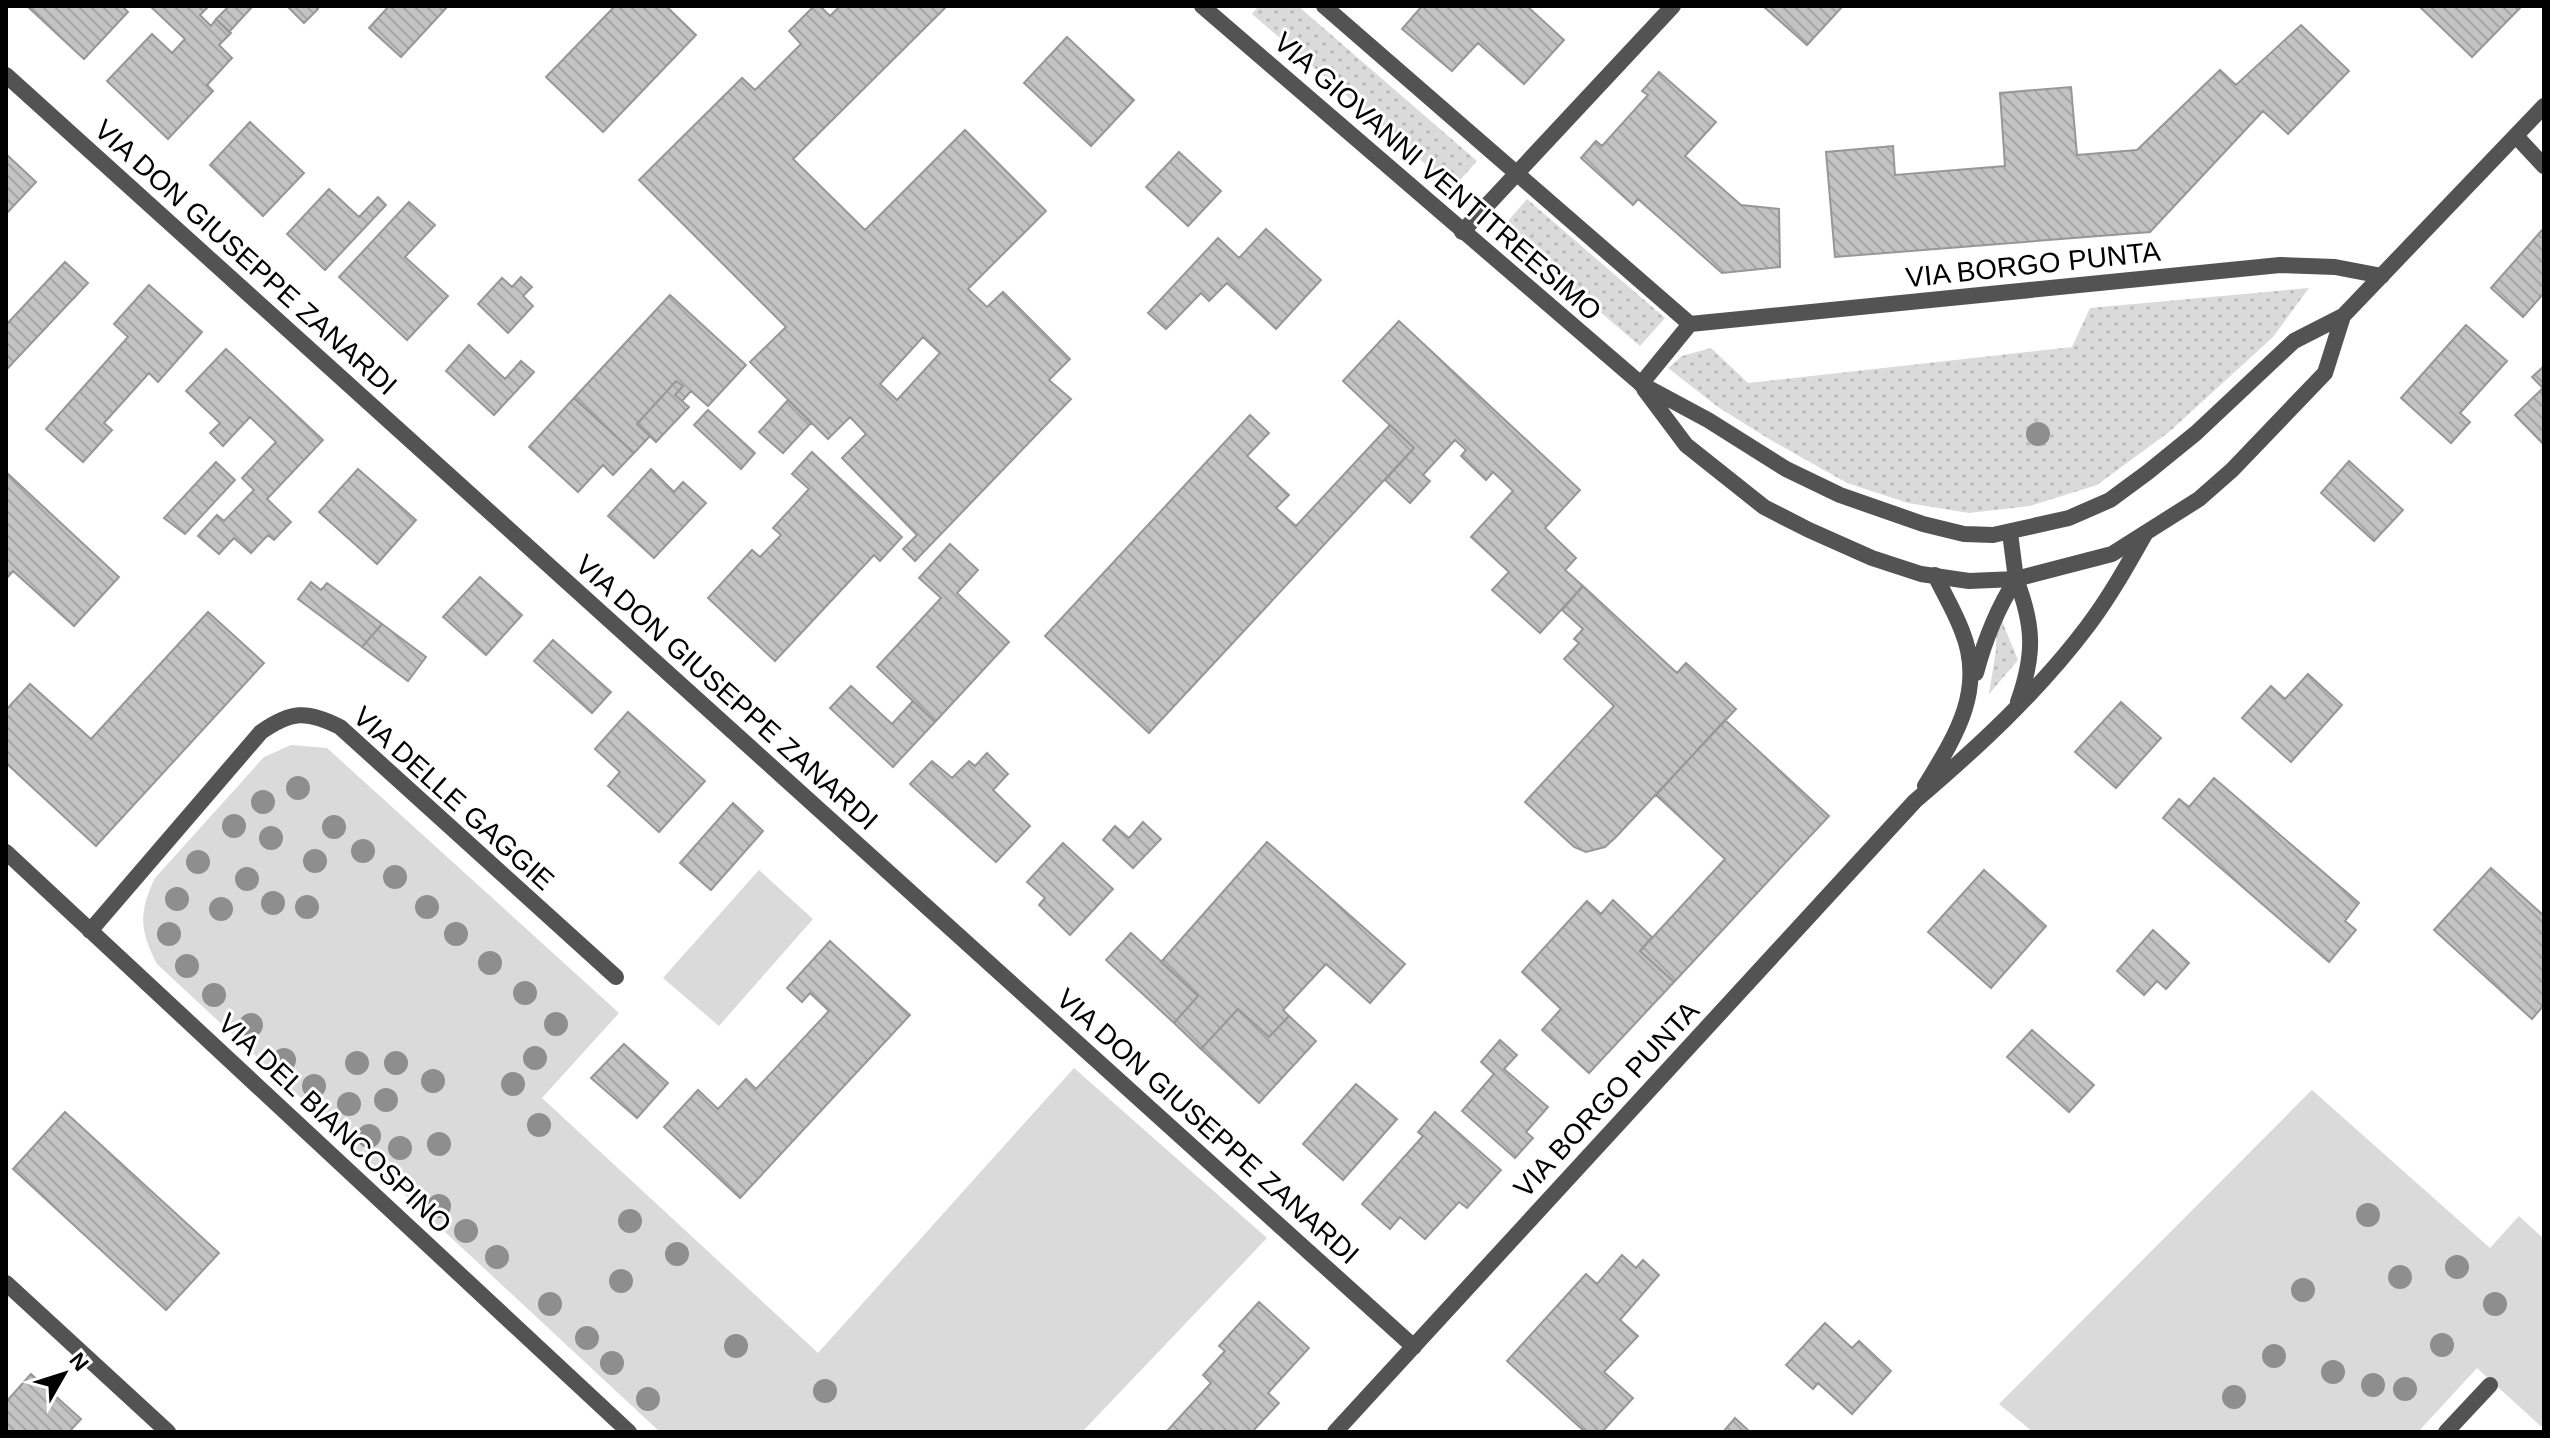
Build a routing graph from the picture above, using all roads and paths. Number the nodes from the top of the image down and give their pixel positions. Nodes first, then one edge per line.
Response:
1 (1202, 6) edge
2 (1324, 6) edge
3 (1673, 6) edge
4 (6, 75) edge
5 (2544, 106) edge
6 (2516, 136) junction
7 (2544, 166) edge
8 (1516, 174) junction
9 (1462, 232) junction
10 (2382, 276) junction
11 (2343, 316) junction
12 (1690, 324) junction
13 (1641, 384) junction
14 (2010, 533) junction
15 (2145, 534) junction
16 (1935, 575) junction
17 (2016, 579) junction
18 (1968, 700) junction
19 (2016, 708) junction
20 (1915, 801) junction
21 (6, 852) edge
22 (90, 931) junction
23 (616, 977) dead end
24 (6, 1283) edge
25 (1414, 1347) junction
26 (2490, 1385) dead end
27 (168, 1432) edge
28 (629, 1432) edge
29 (1335, 1432) edge
30 (2446, 1432) edge

1 - 9 street, VIA GIOVANNI VENTITREESIMO
2 - 8 street, VIA GIOVANNI VENTITREESIMO
3 - 8 street
4 - 25 street, VIA DON GIUSEPPE ZANARDI
5 - 6 street, VIA BORGO PUNTA
6 - 7 street
6 - 10 street, VIA BORGO PUNTA
8 - 9 street
8 - 12 street, VIA GIOVANNI VENTITREESIMO
9 - 13 street, VIA GIOVANNI VENTITREESIMO
10 - 11 street, VIA BORGO PUNTA
10 - 12 street, VIA BORGO PUNTA
11 - 14 street, VIA BORGO PUNTA
11 - 15 street, VIA BORGO PUNTA
12 - 13 street
13 - 14 street, VIA GIOVANNI VENTITREESIMO
13 - 16 street, VIA GIOVANNI VENTITREESIMO
14 - 17 street
15 - 17 street, VIA BORGO PUNTA
15 - 19 street, VIA BORGO PUNTA
16 - 17 street, VIA GIOVANNI VENTITREESIMO
16 - 18 street, VIA BORGO PUNTA
17 - 18 street, VIA BORGO PUNTA
17 - 19 street, VIA BORGO PUNTA
18 - 20 street, VIA BORGO PUNTA
19 - 20 street, VIA BORGO PUNTA
20 - 25 street, VIA BORGO PUNTA
21 - 22 street, VIA DEL BIANCOSPINO
22 - 23 street, VIA DELLE GAGGIE
22 - 28 street, VIA DEL BIANCOSPINO
24 - 27 street
25 - 29 street, VIA BORGO PUNTA
26 - 30 street

